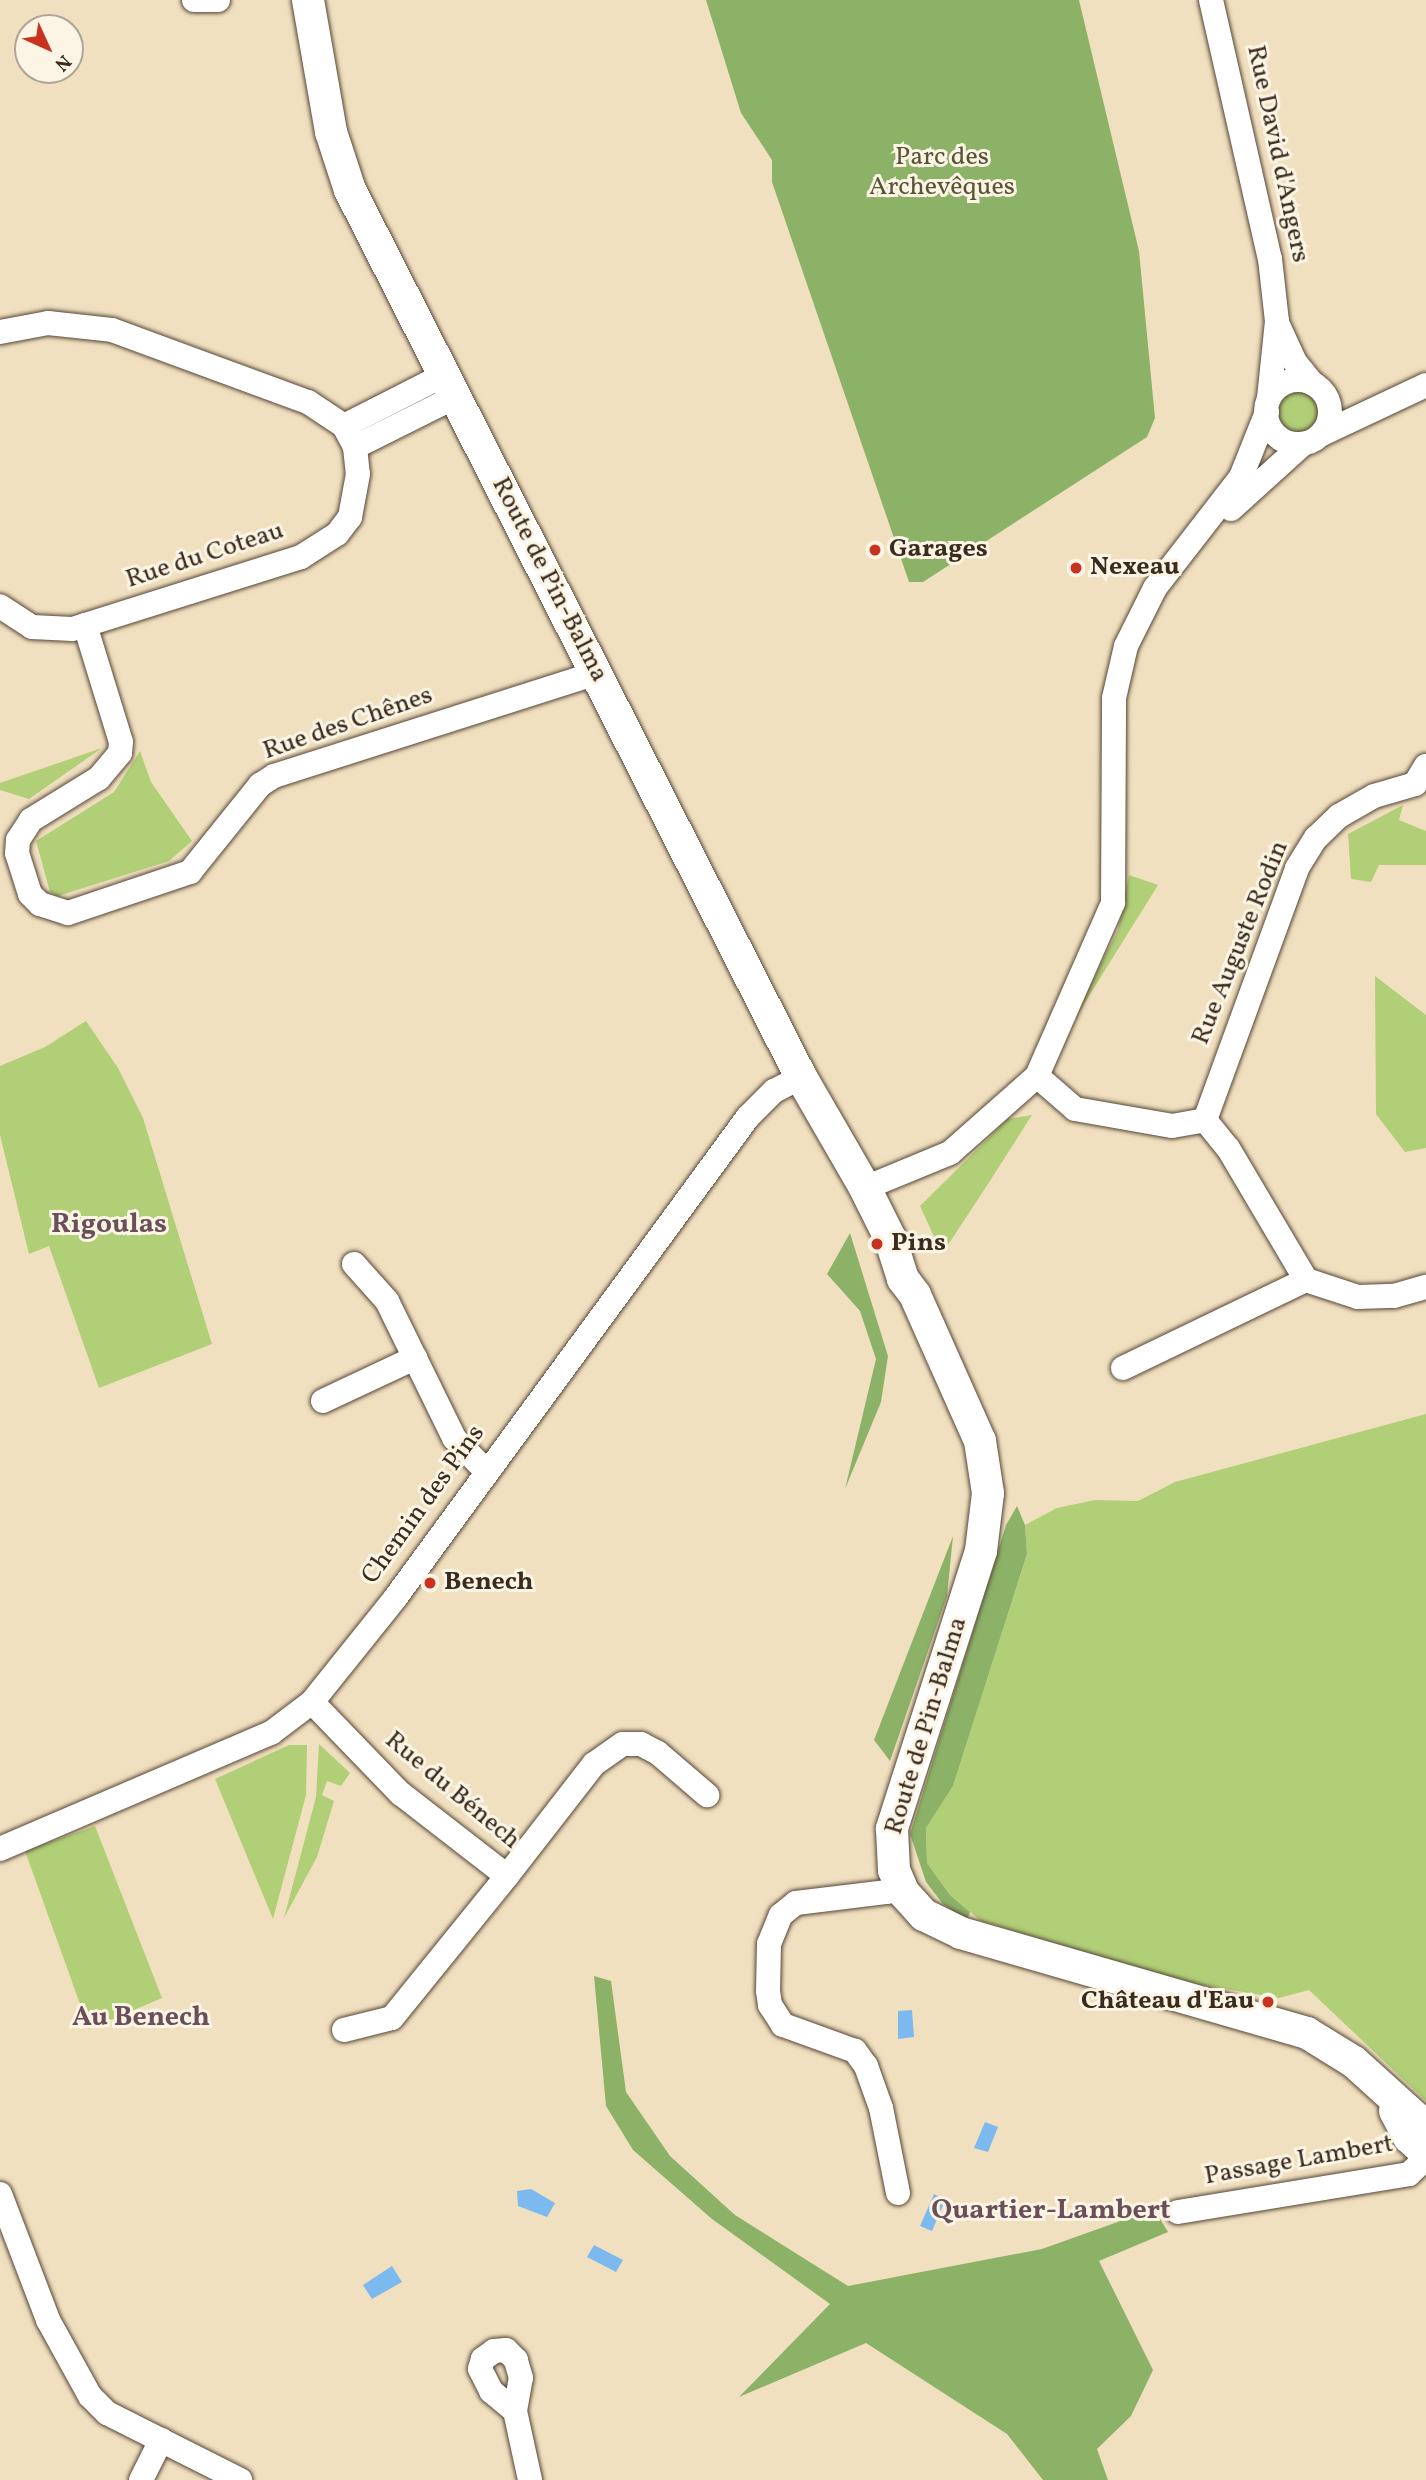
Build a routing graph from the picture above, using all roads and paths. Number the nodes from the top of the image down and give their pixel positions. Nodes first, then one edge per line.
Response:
1 (194, 0) edge
2 (218, 0) edge
3 (307, 0) edge
4 (1211, 0) edge
5 (1277, 321) junction
6 (0, 332) edge
7 (1426, 385) edge
8 (449, 386) junction
9 (1317, 387) junction
10 (1393, 399) junction
11 (1268, 405) junction
12 (349, 436) junction
13 (1312, 439) junction
14 (1198, 537) junction
15 (0, 606) edge
16 (85, 625) junction
17 (596, 673) junction
18 (1422, 781) edge
19 (1037, 1076) junction
20 (801, 1077) junction
21 (1205, 1120) junction
22 (872, 1184) junction
23 (354, 1264) dead end
24 (1306, 1280) junction
25 (1426, 1287) edge
26 (415, 1358) junction
27 (1123, 1368) dead end
28 (323, 1401) dead end
29 (486, 1471) junction
30 (312, 1702) junction
31 (707, 1794) dead end
32 (0, 1849) edge
33 (506, 1876) junction
34 (899, 1883) junction
35 (344, 2030) dead end
36 (1386, 2095) junction
37 (1426, 2127) edge
38 (1426, 2153) edge
39 (1426, 2158) edge
40 (898, 2193) dead end
41 (0, 2194) edge
42 (1178, 2212) dead end
43 (5, 2224) edge
44 (515, 2411) dead end
45 (161, 2440) junction
46 (141, 2480) edge
47 (240, 2480) edge
48 (531, 2480) edge

1 - 2 street
3 - 8 street, Route de Pin-Balma
4 - 5 street, Rue David d'Angers
5 - 9 street, Rue David d'Angers
5 - 11 street, Rue David d'Angers
6 - 12 street
7 - 10 street, Rue David d'Angers
8 - 12 street
8 - 17 street, Route de Pin-Balma
9 - 10 street
9 - 11 street
9 - 13 street
10 - 13 street, Rue David d'Angers
11 - 13 street
11 - 14 street, Rue David d'Angers
12 - 16 street, Rue du Coteau
13 - 14 street, Rue David d'Angers
14 - 19 street, Rue David d'Angers
15 - 16 street, Rue du Coteau
16 - 17 street, Rue des Chênes
17 - 20 street, Route de Pin-Balma
18 - 21 street, Rue Auguste Rodin
19 - 21 street
19 - 22 street, Rue David d'Angers
20 - 22 street, Route de Pin-Balma
20 - 29 street, Chemin des Pins
21 - 24 street
22 - 34 street, Route de Pin-Balma
23 - 26 street
24 - 25 street
24 - 27 street
26 - 28 street
26 - 29 street
29 - 30 street, Chemin des Pins
30 - 32 street, Chemin des Pins
30 - 33 street, Rue du Bénech
31 - 33 street, Rue du Bénech
33 - 35 street
34 - 36 street, Route de Pin-Balma
34 - 40 street
36 - 37 street, Route de Pin-Balma
36 - 38 street, Route de Pin-Balma
39 - 42 street, Passage Lambert
41 - 43 street
43 - 45 street
44 - 48 street
45 - 46 street
45 - 47 street

